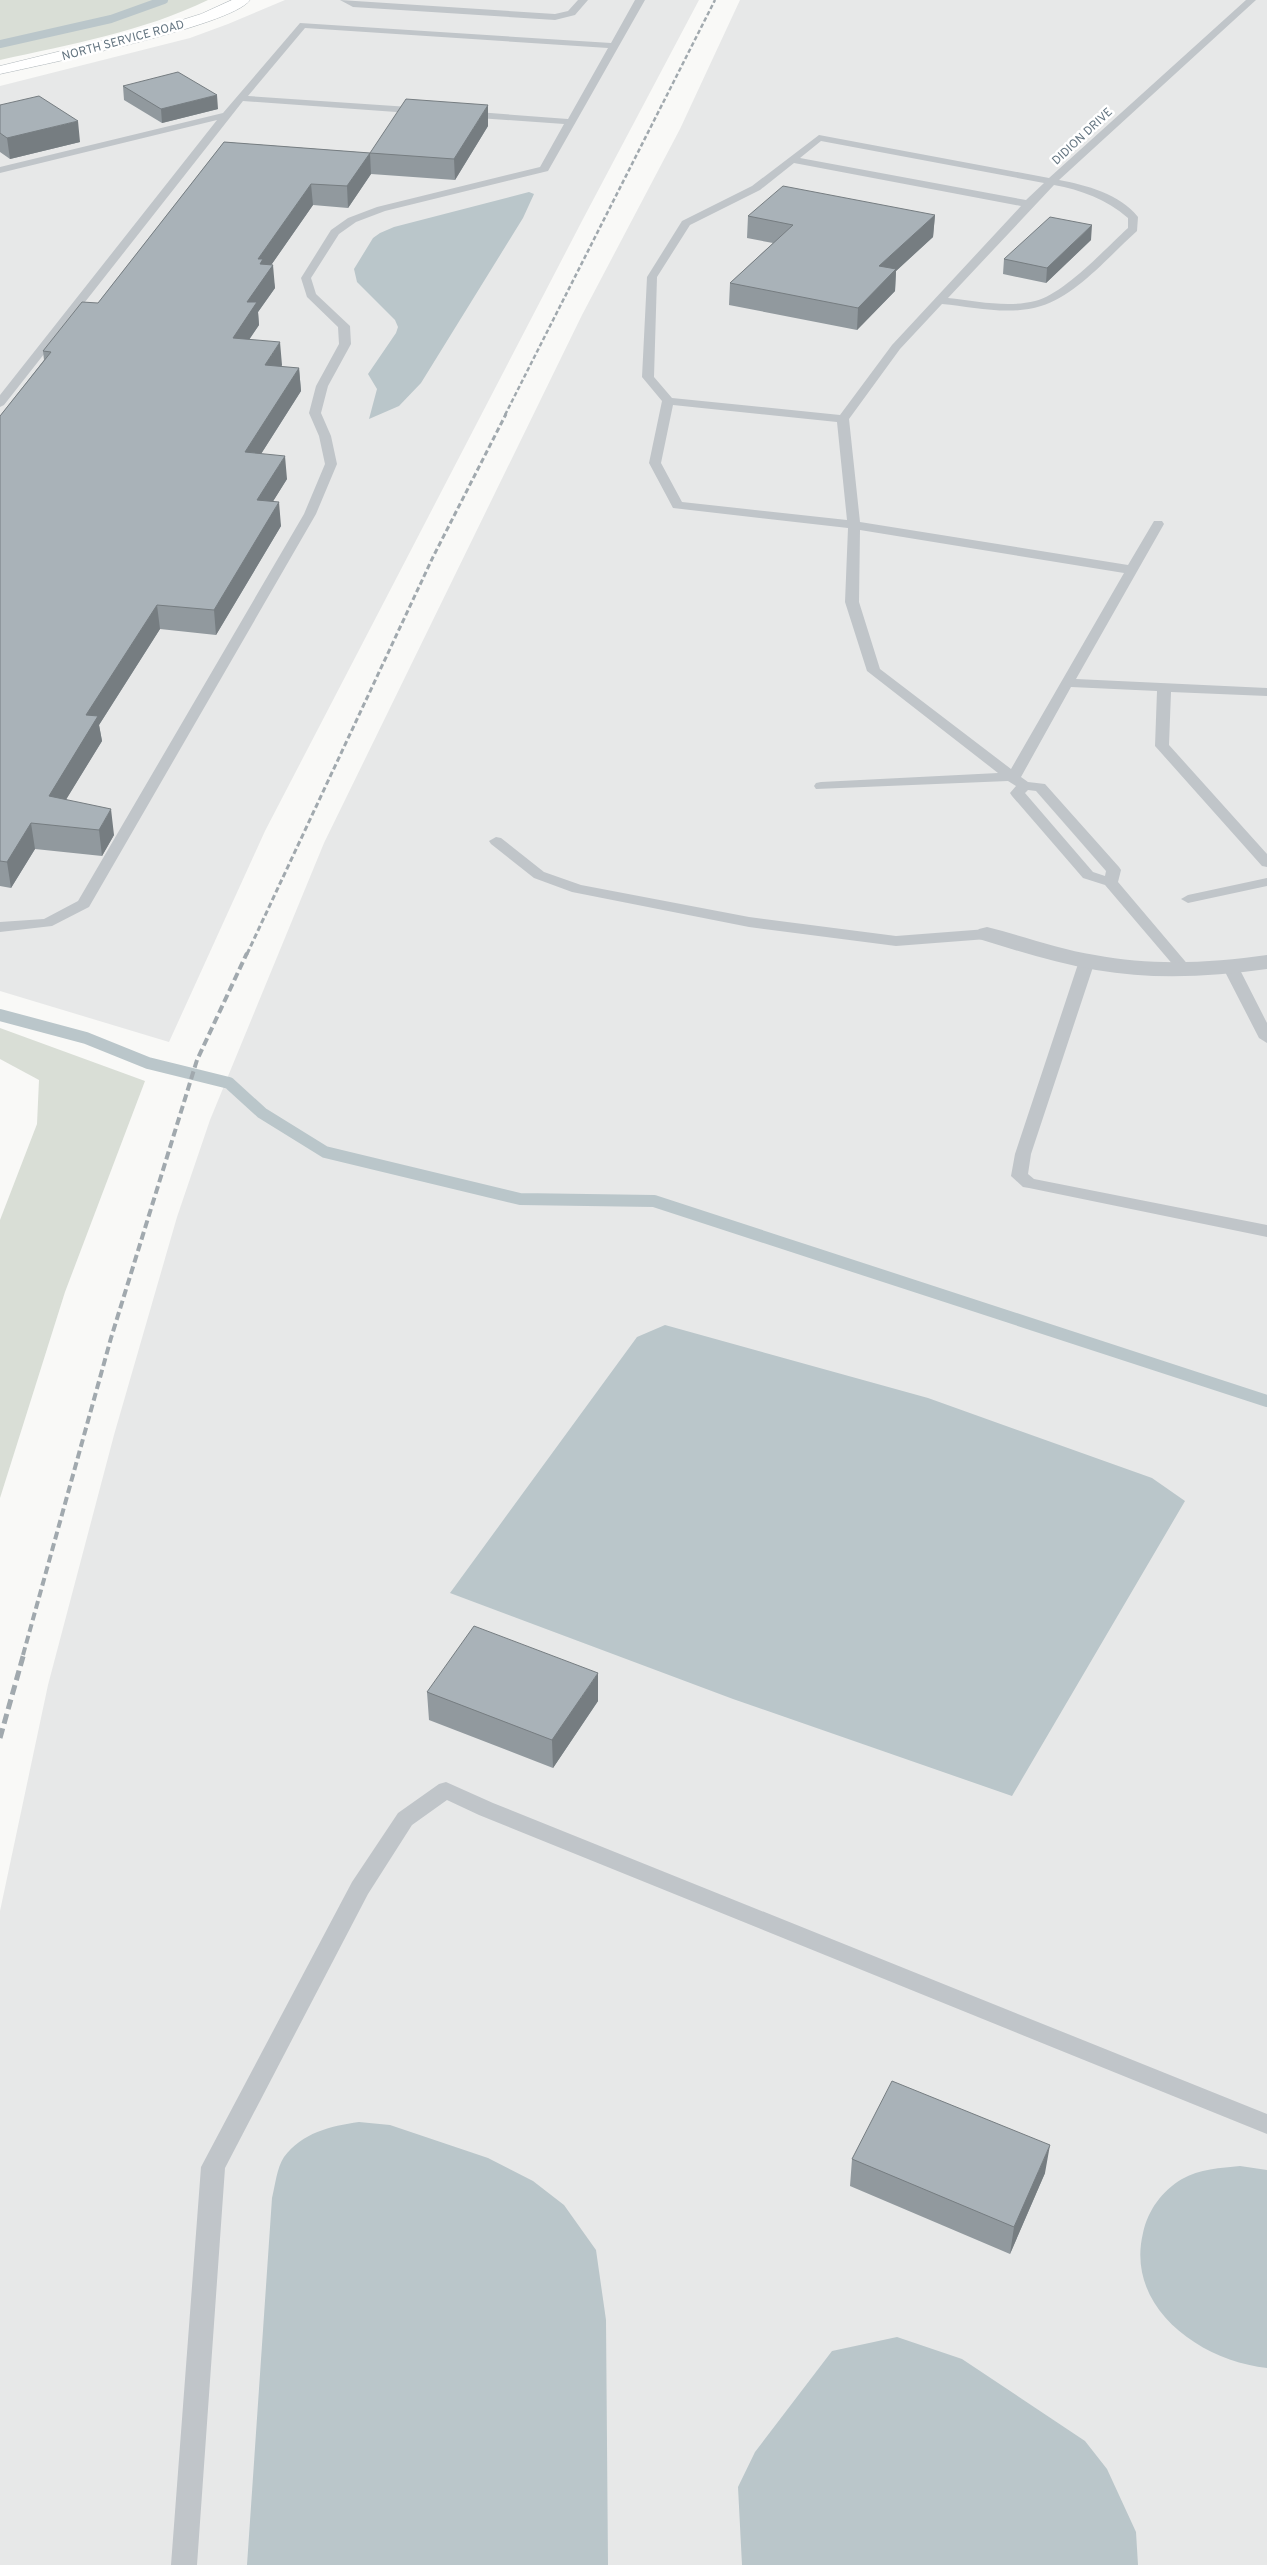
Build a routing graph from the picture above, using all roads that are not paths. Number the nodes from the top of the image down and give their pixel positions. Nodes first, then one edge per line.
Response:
1 (243, 0) edge
2 (345, 0) edge
3 (583, 0) edge
4 (640, 0) edge
5 (1251, 0) edge
6 (393, 3) edge
7 (456, 23) junction
8 (614, 46) junction
9 (0, 70) edge
10 (241, 98) junction
11 (438, 112) edge
12 (457, 113) edge
13 (226, 115) junction
14 (571, 122) junction
15 (794, 160) junction
16 (0, 170) edge
17 (1052, 180) junction
18 (1028, 204) junction
19 (940, 300) junction
20 (668, 401) junction
21 (0, 403) edge
22 (843, 419) junction
23 (1158, 524) dead end
24 (854, 525) junction
25 (1132, 570) junction
26 (1066, 683) junction
27 (1164, 688) junction
28 (1267, 692) edge
29 (1019, 781) junction
30 (821, 786) dead end
31 (496, 841) dead end
32 (1267, 863) edge
33 (1110, 882) junction
34 (1267, 882) edge
35 (1188, 899) dead end
36 (0, 927) edge
37 (986, 934) joint
38 (1088, 961) junction
39 (1267, 962) edge
40 (1230, 966) junction
41 (1185, 970) junction
42 (1267, 1038) edge
43 (1267, 1231) edge
44 (1267, 2124) edge
45 (184, 2565) edge

1 - 9 street, NORTH SERVICE ROAD
2 - 6 lane
3 - 7 lane
4 - 8 lane
5 - 17 lane, DIDION DRIVE
6 - 7 lane
7 - 8 lane
7 - 10 lane
8 - 14 lane
10 - 11 lane
10 - 13 lane
12 - 14 lane
13 - 16 lane
13 - 21 lane
14 - 36 lane
15 - 17 lane
15 - 18 lane
15 - 20 lane
17 - 18 lane, DIDION DRIVE
17 - 19 lane
18 - 19 lane, DIDION DRIVE
19 - 22 lane, DIDION DRIVE
20 - 22 lane
20 - 24 lane
22 - 24 lane
23 - 25 lane
24 - 25 lane
24 - 29 lane
25 - 26 lane
26 - 27 lane
26 - 29 lane
27 - 28 lane
27 - 32 lane
29 - 30 lane
29 - 33 lane
29 - 33 lane
31 - 37 lane
33 - 41 lane
34 - 35 lane
37 - 38 street
38 - 41 street
38 - 43 lane
39 - 40 street
40 - 41 street
40 - 42 lane
44 - 45 lane

